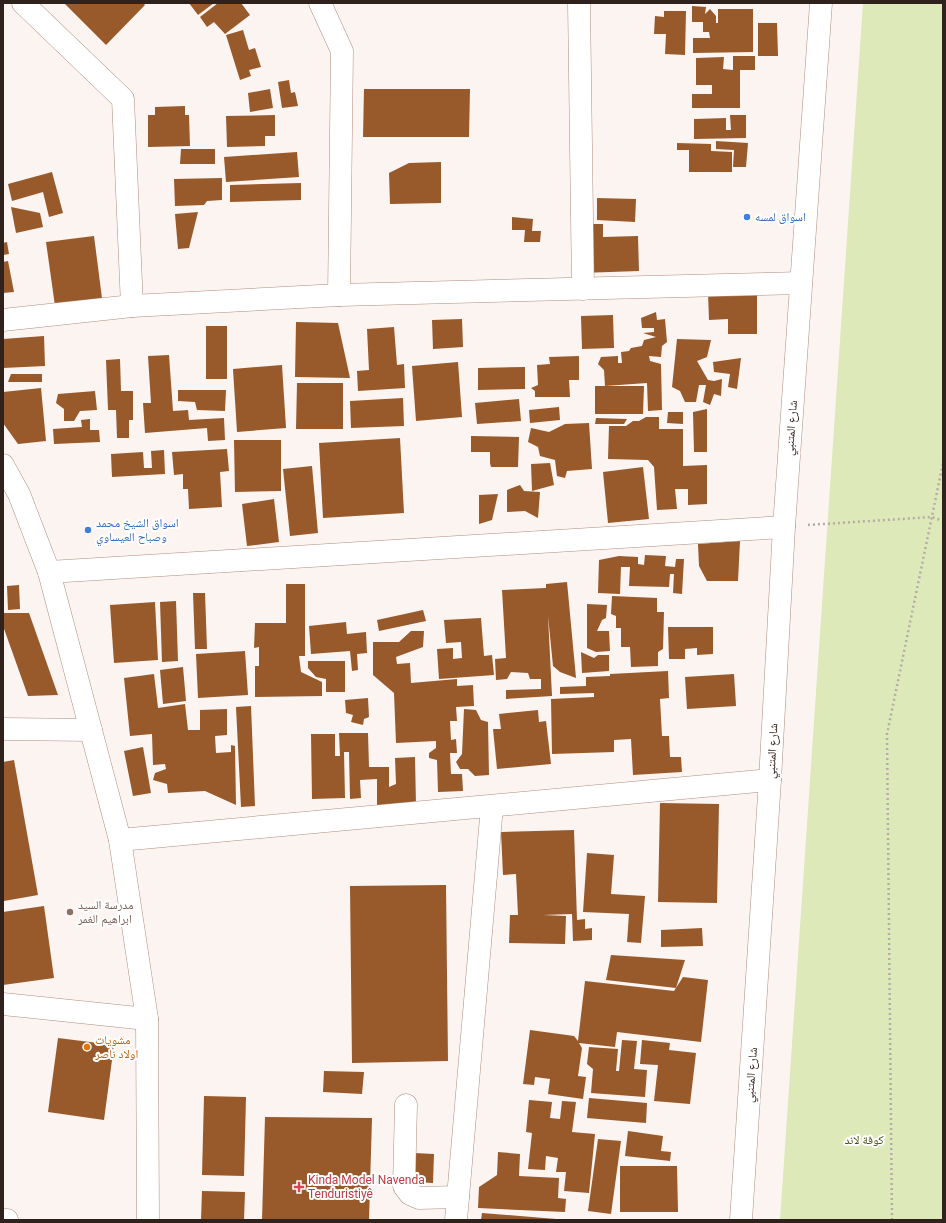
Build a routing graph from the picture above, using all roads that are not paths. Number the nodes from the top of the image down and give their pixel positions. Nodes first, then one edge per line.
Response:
1 (23, 3) edge
2 (320, 3) edge
3 (579, 3) edge
4 (821, 3) edge
5 (801, 283) junction
6 (583, 289) junction
7 (338, 295) junction
8 (132, 306) junction
9 (3, 320) edge
10 (3, 465) edge
11 (11, 495) edge
12 (784, 527) junction
13 (49, 572) junction
14 (3, 729) edge
15 (91, 730) junction
16 (770, 780) junction
17 (492, 806) junction
18 (120, 840) junction
19 (3, 1004) edge
20 (147, 1019) junction
21 (406, 1105) dead end
22 (458, 1197) junction
23 (3, 1220) edge
24 (7, 1220) edge
25 (148, 1220) edge
26 (456, 1220) edge
27 (741, 1220) edge

1 - 8 street
2 - 7 street
3 - 6 street
4 - 5 street, شارع المتنبي
5 - 6 street
5 - 12 street, شارع المتنبي
6 - 7 street
7 - 8 street
8 - 9 street
10 - 11 street
11 - 13 street
12 - 13 street
12 - 16 street, شارع المتنبي
13 - 15 street
14 - 15 street
15 - 18 street
16 - 17 street
16 - 27 street, شارع المتنبي
17 - 18 street
17 - 22 street
18 - 20 street
19 - 20 street
20 - 25 street
21 - 22 street
22 - 26 street
23 - 24 street

